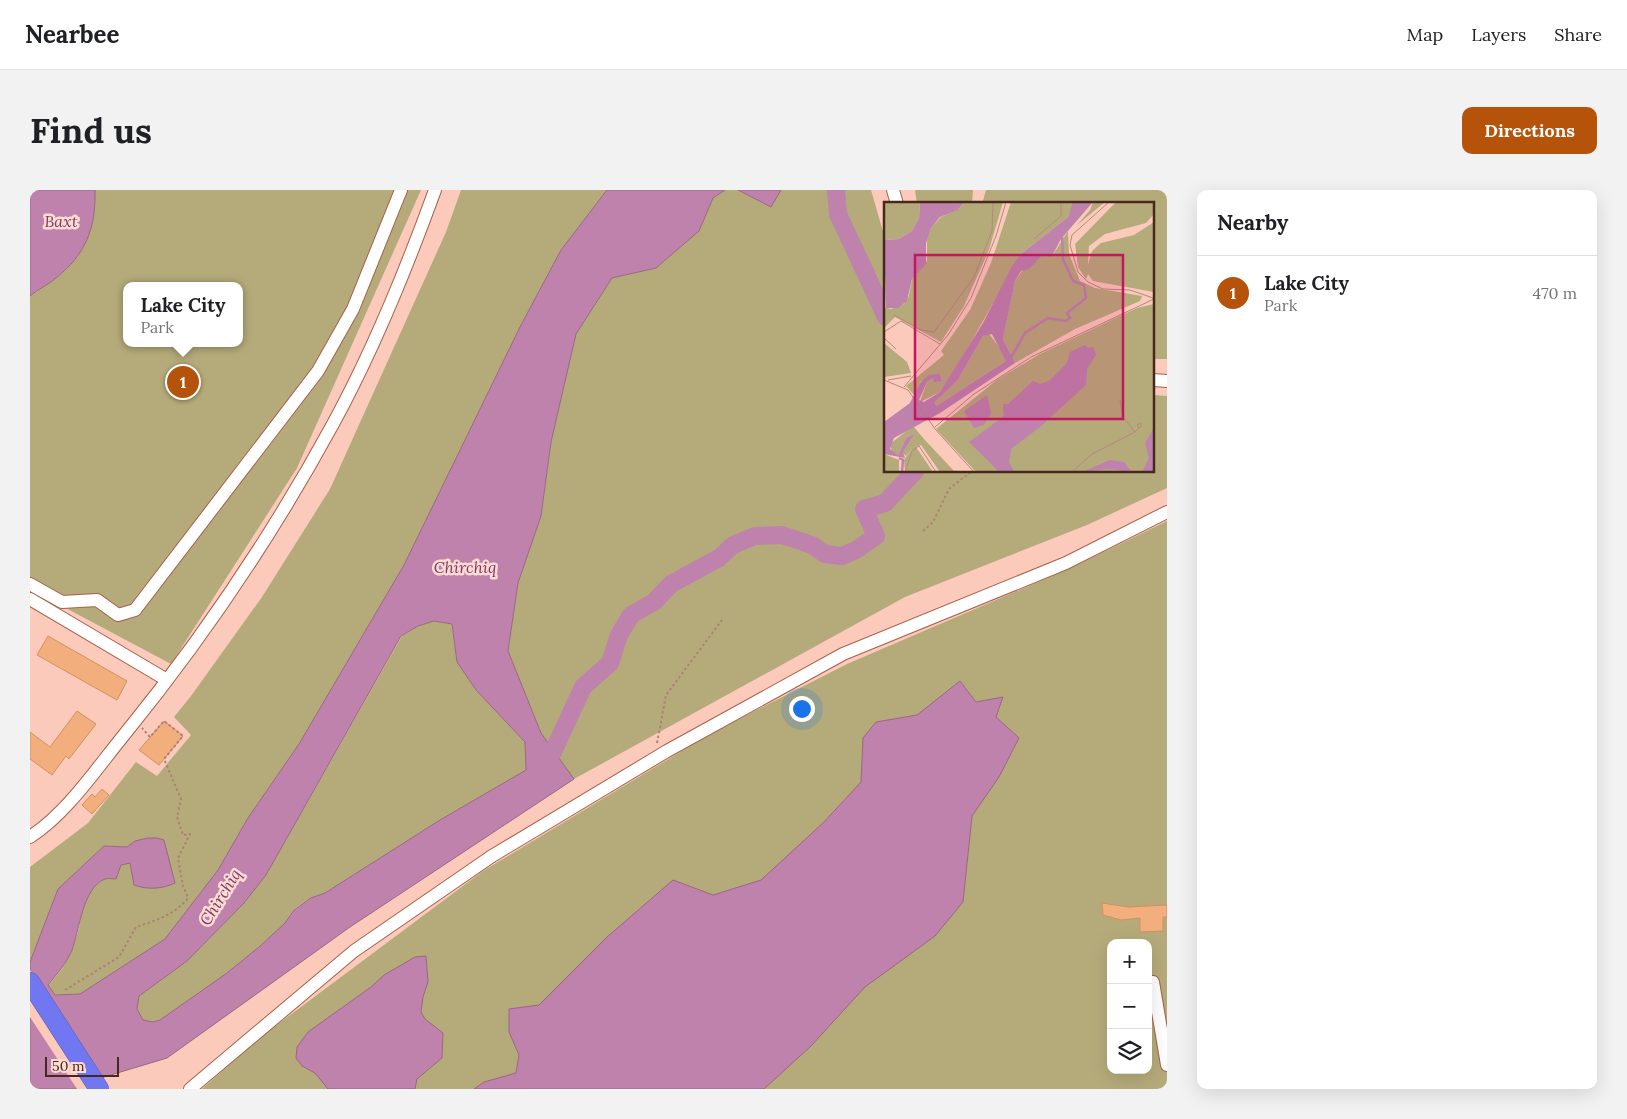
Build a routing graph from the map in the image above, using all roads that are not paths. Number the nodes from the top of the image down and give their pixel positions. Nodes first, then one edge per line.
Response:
1 (401, 190) edge
2 (435, 190) edge
3 (1154, 380) edge
4 (1167, 381) edge
5 (1167, 512) edge
6 (30, 584) edge
7 (30, 599) edge
8 (167, 680) junction
9 (30, 837) edge
10 (30, 982) edge
11 (1153, 982) dead end
12 (30, 1005) edge
13 (1167, 1065) edge
14 (85, 1089) edge
15 (99, 1089) edge
16 (190, 1089) edge

1 - 6 street
2 - 8 street
3 - 4 street
5 - 16 street
7 - 8 street
8 - 9 street
10 - 15 highway
11 - 13 street
12 - 14 highway

